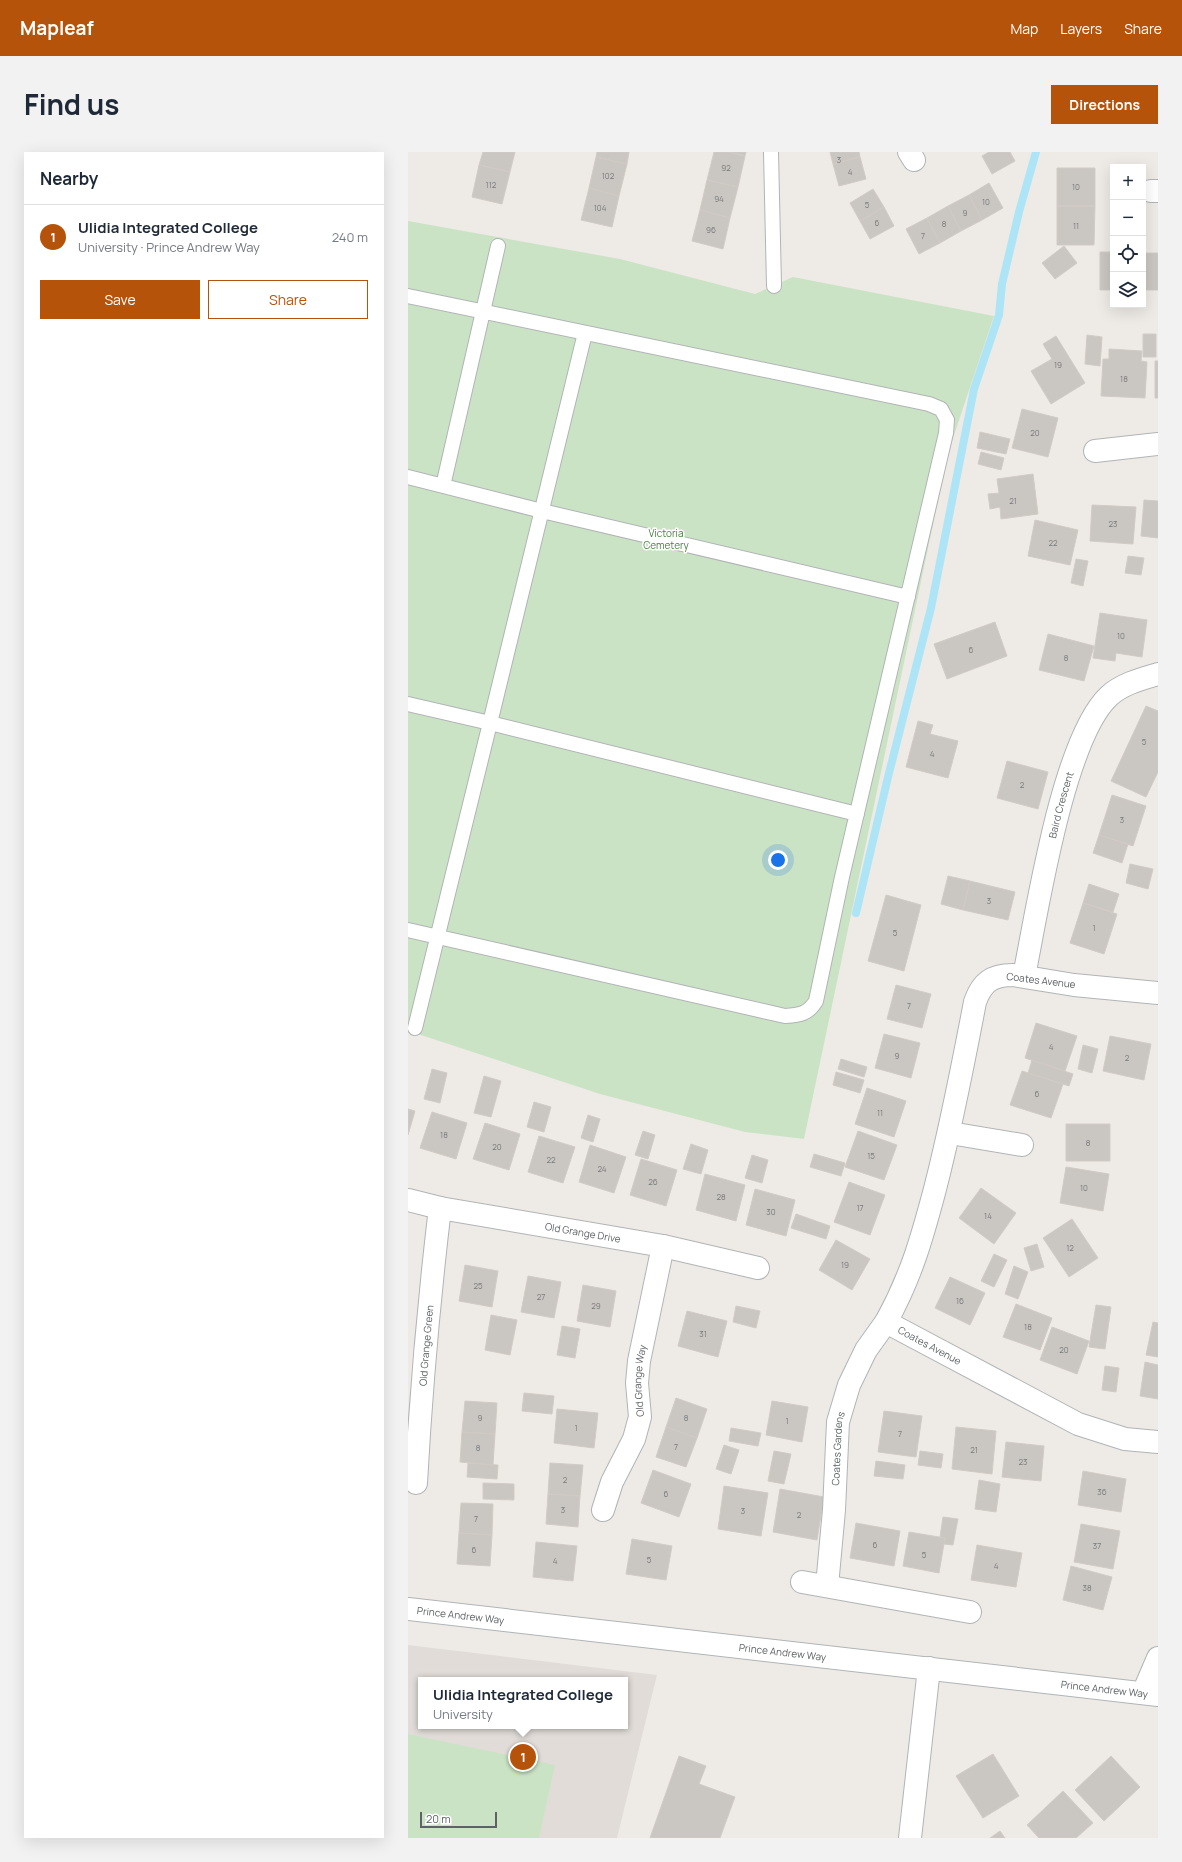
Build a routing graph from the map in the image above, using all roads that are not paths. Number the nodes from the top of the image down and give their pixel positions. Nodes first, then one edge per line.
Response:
1 (771, 152) edge
2 (498, 246) dead end
3 (774, 286) dead end
4 (408, 296) edge
5 (483, 311) junction
6 (585, 332) junction
7 (1158, 444) edge
8 (1095, 451) dead end
9 (408, 477) edge
10 (443, 486) junction
11 (542, 511) junction
12 (908, 597) junction
13 (1158, 674) edge
14 (408, 704) edge
15 (490, 723) junction
16 (857, 814) junction
17 (408, 930) edge
18 (438, 937) junction
19 (1024, 976) junction
20 (1158, 993) edge
21 (415, 1028) dead end
22 (950, 1133) junction
23 (1022, 1145) dead end
24 (408, 1200) edge
25 (440, 1208) junction
26 (662, 1246) junction
27 (758, 1268) dead end
28 (886, 1322) junction
29 (1158, 1442) edge
30 (416, 1483) dead end
31 (603, 1510) dead end
32 (802, 1582) dead end
33 (827, 1586) junction
34 (408, 1609) edge
35 (970, 1612) dead end
36 (1158, 1658) edge
37 (929, 1668) junction
38 (1150, 1694) edge
39 (910, 1838) edge

1 - 3 lane
2 - 5 lane
4 - 5 lane
5 - 6 lane
5 - 10 lane
6 - 11 lane
6 - 12 lane
7 - 8 street
9 - 10 lane
10 - 11 lane
11 - 12 lane
11 - 15 lane
12 - 16 lane
13 - 19 street, Baird Crescent
14 - 15 lane
15 - 16 lane
15 - 18 lane
16 - 18 lane
17 - 18 lane
18 - 21 lane
19 - 20 street, Coates Avenue
19 - 22 street, Coates Avenue
22 - 23 street
22 - 28 street, Coates Avenue
24 - 25 street, Old Grange Drive
25 - 26 street, Old Grange Drive
25 - 30 street, Old Grange Green
26 - 27 street, Old Grange Drive
26 - 31 street, Old Grange Way
28 - 29 street, Coates Avenue
28 - 33 street, Coates Gardens
32 - 33 street
33 - 35 street
34 - 37 street, Prince Andrew Way
36 - 38 street
37 - 38 street, Prince Andrew Way
37 - 39 street

